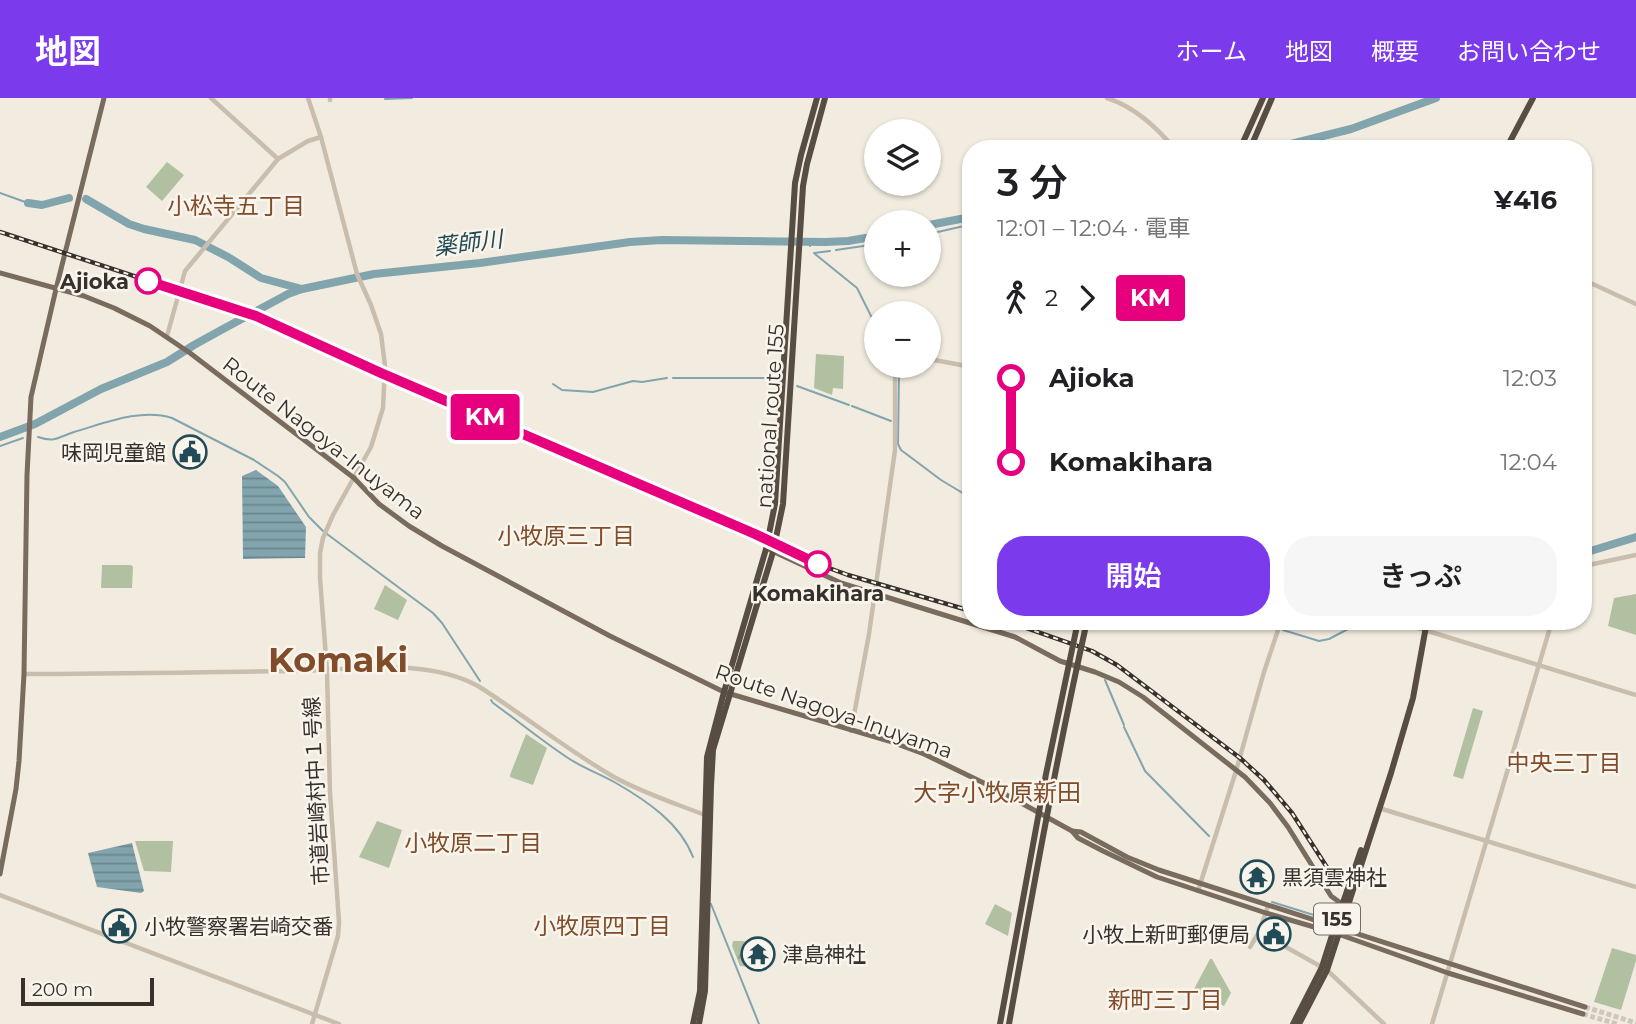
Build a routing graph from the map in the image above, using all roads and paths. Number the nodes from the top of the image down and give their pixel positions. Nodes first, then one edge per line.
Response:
1 (104, 98) edge
2 (211, 98) edge
3 (308, 98) edge
4 (817, 98) edge
5 (825, 98) edge
6 (1107, 98) edge
7 (1263, 98) edge
8 (1272, 98) edge
9 (1533, 98) edge
10 (321, 137) junction
11 (1168, 140) edge
12 (1244, 140) edge
13 (1254, 140) edge
14 (1511, 140) edge
15 (278, 159) junction
16 (0, 273) edge
17 (1592, 284) edge
18 (56, 289) junction
19 (1636, 304) edge
20 (167, 336) junction
21 (941, 361) edge
22 (962, 365) edge
23 (895, 378) edge
24 (354, 478) junction
25 (770, 550) junction
26 (1636, 555) edge
27 (1592, 564) edge
28 (875, 594) junction
29 (962, 620) edge
30 (995, 630) edge
31 (1076, 630) edge
32 (1085, 630) edge
33 (1278, 630) edge
34 (1426, 630) joint
35 (1550, 630) edge
36 (1540, 665) junction
37 (327, 671) junction
38 (24, 674) junction
39 (727, 693) junction
40 (1636, 695) edge
41 (851, 731) junction
42 (1236, 771) junction
43 (1378, 811) junction
44 (705, 815) junction
45 (1487, 842) junction
46 (0, 874) edge
47 (1636, 887) edge
48 (1198, 888) junction
49 (0, 895) edge
50 (1342, 904) junction
51 (1268, 906) junction
52 (1266, 913) junction
53 (1336, 930) junction
54 (1259, 932) junction
55 (1250, 947) dead end
56 (1451, 964) junction
57 (1325, 968) junction
58 (1448, 973) junction
59 (315, 1016) junction
60 (312, 1024) edge
61 (339, 1024) edge
62 (693, 1024) edge
63 (699, 1024) edge
64 (1000, 1024) edge
65 (1009, 1024) edge
66 (1293, 1024) edge
67 (1299, 1024) edge
68 (1384, 1024) edge
69 (1433, 1024) edge

1 - 18 main road
2 - 15 street
3 - 10 street, 市道岩崎村中１号線
4 - 25 highway, national route 155
5 - 25 highway, national route 155
6 - 11 street
7 - 12 highway
8 - 13 highway
9 - 14 highway
10 - 15 street
10 - 24 street, 市道岩崎村中１号線
15 - 20 street
16 - 18 main road, Route Nagoya-Inuyama
17 - 19 street
18 - 20 main road, Route Nagoya-Inuyama
18 - 38 main road
20 - 24 main road, Route Nagoya-Inuyama
21 - 22 street
23 - 28 street
24 - 37 street, 市道岩崎村中１号線
24 - 39 main road, Route Nagoya-Inuyama
25 - 28 main road
25 - 39 highway, national route 155
26 - 27 street
28 - 29 main road
28 - 41 street
30 - 42 main road
31 - 64 highway, bridge
32 - 65 highway, bridge
33 - 42 street
34 - 36 street
34 - 43 highway, 155
35 - 36 street
36 - 40 street
36 - 45 street
37 - 38 street
37 - 44 street
37 - 59 street, 市道岩崎村中１号線
38 - 46 main road
39 - 41 main road, Route Nagoya-Inuyama
39 - 44 highway, national route 155
39 - 63 highway, national route 155
41 - 48 main road, Route Nagoya-Inuyama
42 - 48 street
42 - 50 main road
43 - 45 street
43 - 50 highway, 155
43 - 53 highway, 155
44 - 62 highway, national route 155
45 - 47 street
45 - 56 street
48 - 51 main road, Route Nagoya-Inuyama
48 - 52 main road, Route Nagoya-Inuyama
49 - 59 street
50 - 53 highway, 155
51 - 52 street
51 - 53 main road, Route Nagoya-Inuyama
52 - 53 main road, Route Nagoya-Inuyama
52 - 54 street
53 - 56 main road, Route Nagoya-Inuyama
53 - 57 highway, 155
53 - 58 main road, Route Nagoya-Inuyama
54 - 55 street
54 - 57 street
56 - 58 street
56 - 58 main road, Route Nagoya-Inuyama
57 - 66 highway, 155
57 - 67 highway, 155
57 - 68 street
58 - 69 street
59 - 60 street, 市道岩崎村中１号線
59 - 61 street

